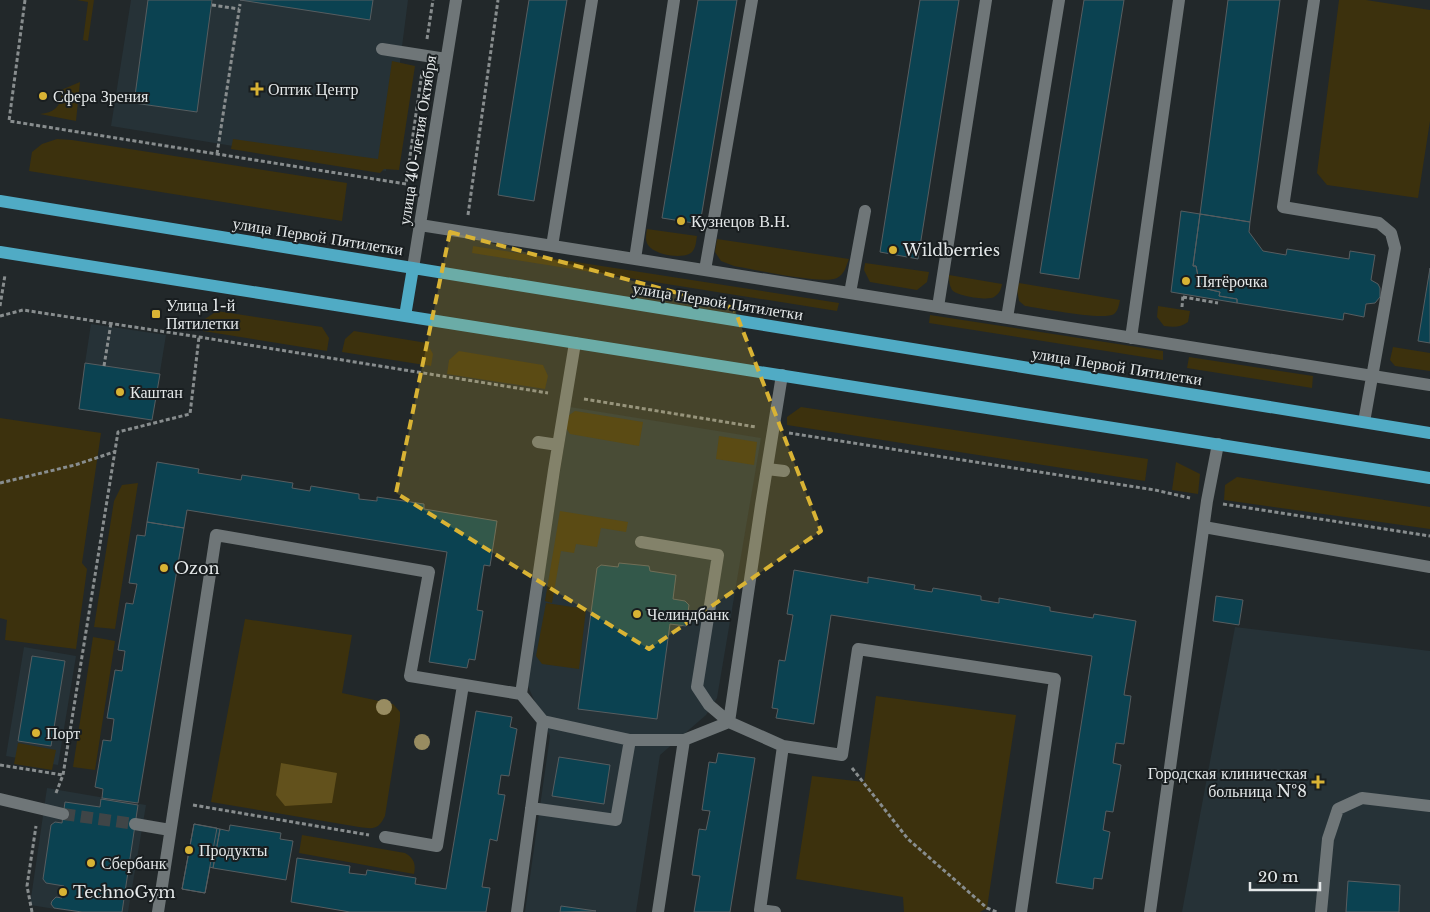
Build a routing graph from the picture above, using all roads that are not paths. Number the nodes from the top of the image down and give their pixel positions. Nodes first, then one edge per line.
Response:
1 (456, 0) edge
2 (592, 0) edge
3 (674, 0) edge
4 (752, 0) edge
5 (986, 0) edge
6 (1059, 0) edge
7 (1179, 0) edge
8 (1314, 0) edge
9 (382, 49) dead end
10 (446, 59) junction
11 (0, 201) edge
12 (864, 211) dead end
13 (420, 225) junction
14 (552, 246) junction
15 (0, 252) edge
16 (635, 259) junction
17 (413, 268) junction
18 (705, 270) junction
19 (850, 294) junction
20 (938, 307) junction
21 (405, 316) junction
22 (1007, 318) junction
23 (1131, 338) junction
24 (575, 343) junction
25 (782, 376) junction
26 (1372, 376) junction
27 (1430, 385) edge
28 (1364, 422) junction
29 (1430, 433) edge
30 (538, 442) dead end
31 (1218, 444) junction
32 (558, 445) junction
33 (767, 468) junction
34 (784, 471) dead end
35 (1430, 478) edge
36 (1204, 527) junction
37 (641, 542) dead end
38 (1430, 567) edge
39 (463, 685) junction
40 (521, 694) junction
41 (543, 721) junction
42 (729, 722) junction
43 (630, 740) junction
44 (684, 740) junction
45 (783, 746) junction
46 (0, 799) edge
47 (1430, 806) edge
48 (531, 808) junction
49 (63, 814) tunnel mouth
50 (135, 824) tunnel mouth
51 (170, 830) junction
52 (385, 838) road end
53 (158, 912) edge
54 (517, 912) edge
55 (658, 912) edge
56 (775, 912) edge
57 (1021, 912) edge
58 (1150, 912) edge
59 (1321, 912) edge

1 - 10 street, улица 40-летия Октября
2 - 14 street
3 - 16 street
4 - 18 street
5 - 20 street
6 - 22 street
7 - 23 street
8 - 26 street
9 - 10 street
10 - 13 street, улица 40-летия Октября
11 - 17 main road, улица Первой Пятилетки
12 - 19 street
13 - 14 street
13 - 17 street, улица 40-летия Октября
14 - 16 street
15 - 21 main road
16 - 18 street
17 - 21 main road, улица 40-летия Октября
17 - 28 main road, улица Первой Пятилетки
18 - 19 street
19 - 20 street
20 - 22 street
21 - 24 main road
22 - 23 street
23 - 26 street
24 - 25 main road
24 - 32 street
25 - 31 main road
25 - 33 street
26 - 27 street
26 - 28 street
28 - 29 main road, улица Первой Пятилетки
30 - 32 street
31 - 35 main road
31 - 36 street
32 - 40 street
33 - 34 street
33 - 42 street
36 - 38 street
36 - 58 street
37 - 42 street
39 - 40 street
39 - 51 street
39 - 52 street
40 - 41 street
41 - 43 street
41 - 48 street
42 - 44 street
42 - 45 street
43 - 44 street
43 - 48 street
44 - 55 street
45 - 56 street
45 - 57 street
46 - 49 street
47 - 59 street
48 - 54 street
50 - 51 street
51 - 53 street

